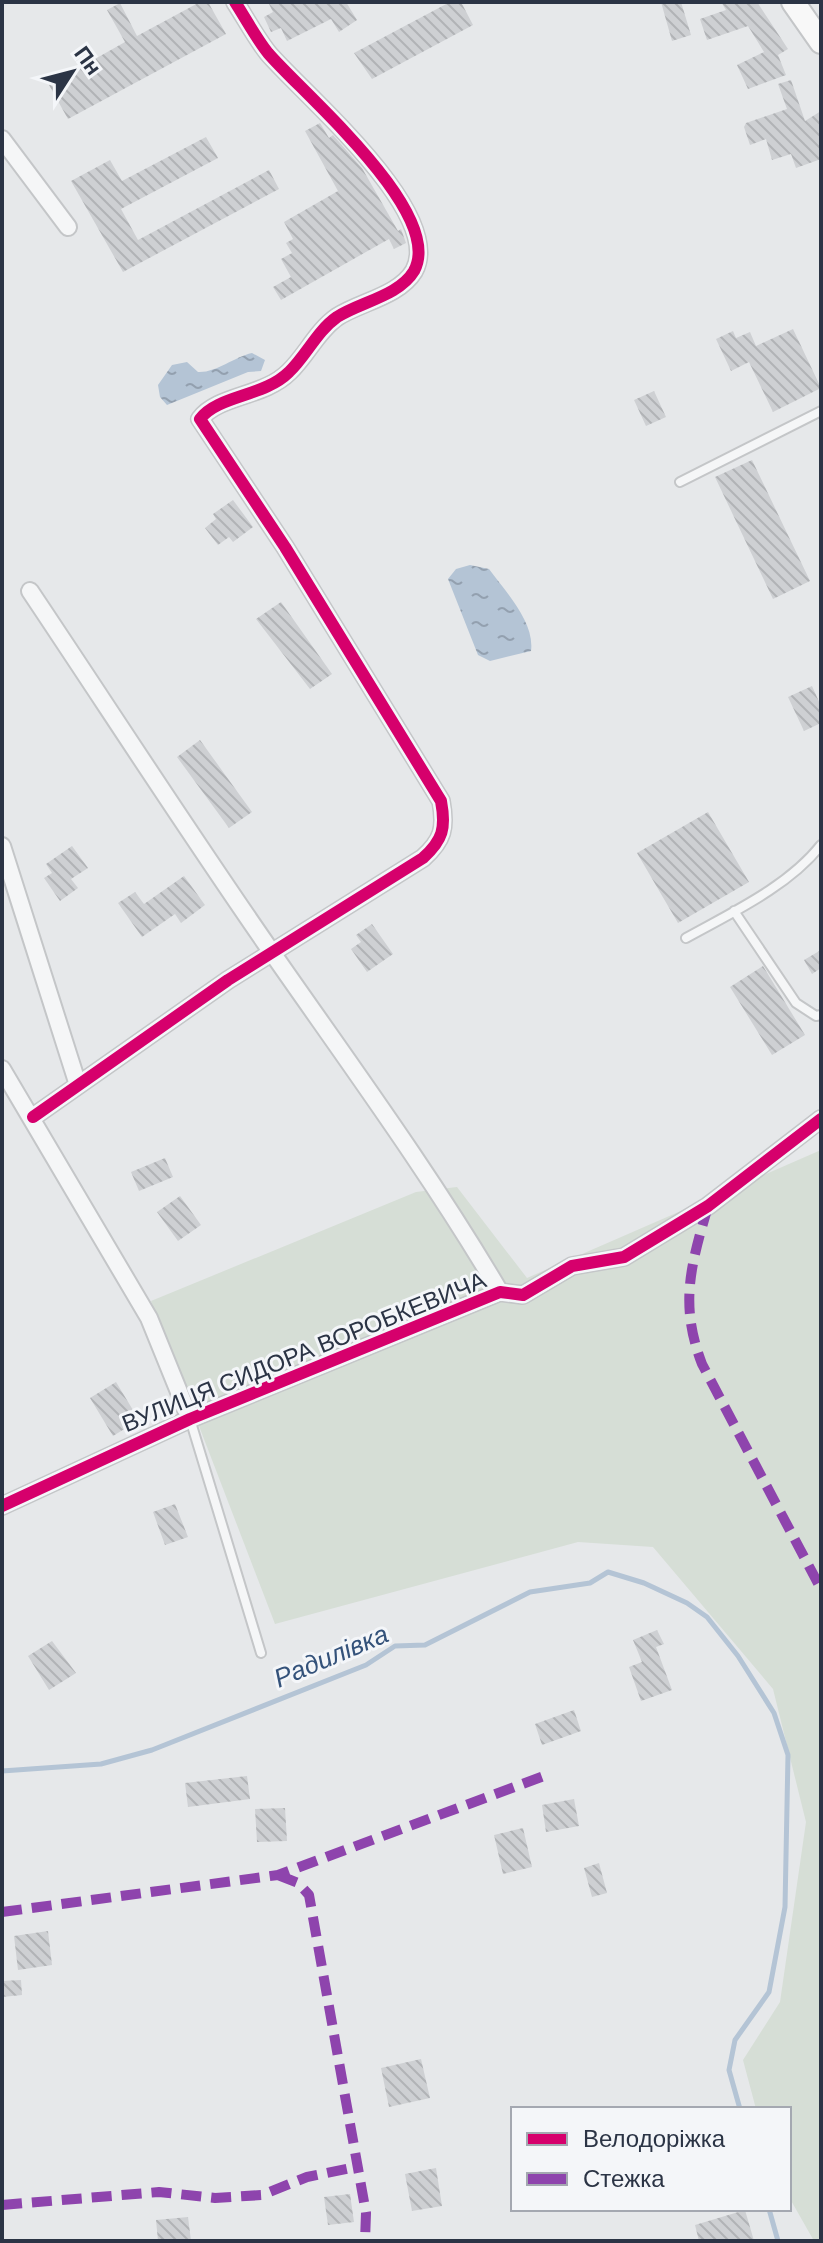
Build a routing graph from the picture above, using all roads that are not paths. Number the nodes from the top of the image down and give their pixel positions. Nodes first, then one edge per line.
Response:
1 (235, 2) edge
2 (793, 2) edge
3 (821, 42) edge
4 (2, 139) edge
5 (68, 227) dead end
6 (821, 411) edge
7 (680, 482) dead end
8 (30, 591) dead end
9 (821, 845) edge
10 (2, 846) edge
11 (734, 911) junction
12 (686, 938) dead end
13 (272, 952) junction
14 (821, 1015) edge
15 (2, 1069) edge
16 (78, 1085) junction
17 (33, 1117) junction
18 (821, 1119) edge
19 (500, 1292) junction
20 (190, 1419) junction
21 (2, 1506) edge
22 (261, 1653) dead end

1 - 13 street
2 - 3 main road
4 - 5 street
6 - 7 lane
8 - 13 street
9 - 11 lane
10 - 16 street
11 - 12 lane
11 - 14 lane
13 - 16 street
13 - 19 street
15 - 17 street
16 - 17 street
17 - 20 street
18 - 19 street, ВУЛИЦЯ СИДОРА ВОРОБКЕВИЧА
19 - 20 street, ВУЛИЦЯ СИДОРА ВОРОБКЕВИЧА
20 - 21 street, ВУЛИЦЯ СИДОРА ВОРОБКЕВИЧА
20 - 22 lane

